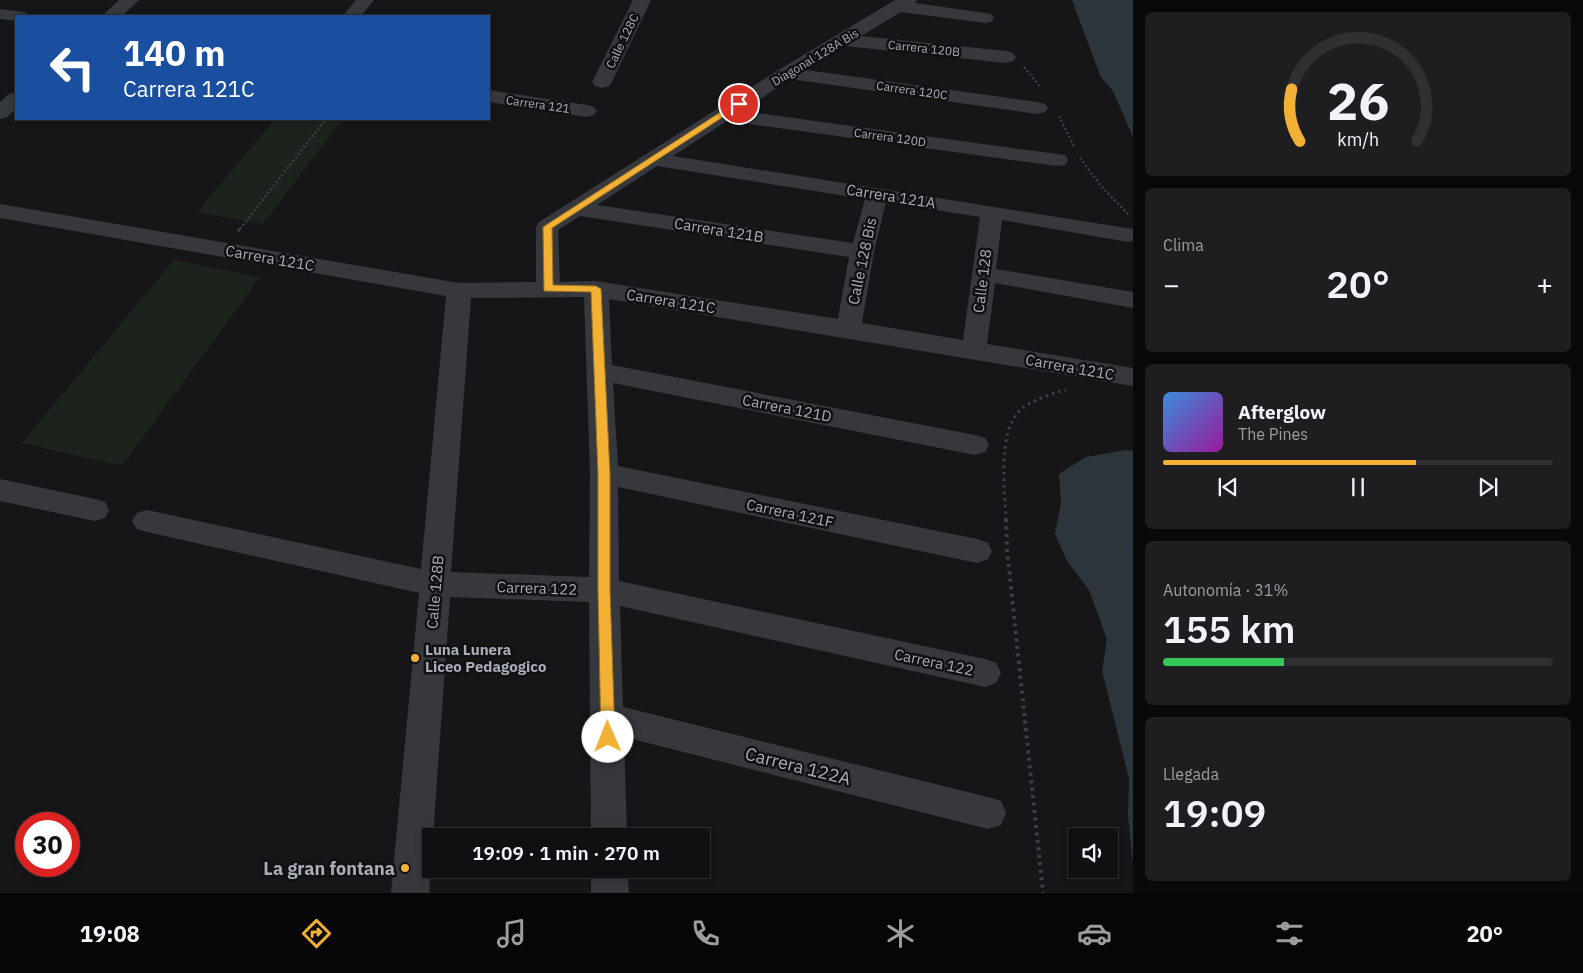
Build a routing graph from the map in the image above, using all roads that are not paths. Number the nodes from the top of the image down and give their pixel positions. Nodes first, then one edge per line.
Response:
1 (130, 0) edge
2 (365, 0) edge
3 (642, 0) edge
4 (903, 3) edge
5 (0, 14) edge
6 (112, 15) edge
7 (353, 15) edge
8 (15, 16) edge
9 (985, 18) dead end
10 (843, 40) junction
11 (1006, 57) dead end
12 (787, 73) junction
13 (602, 82) dead end
14 (490, 96) edge
15 (15, 99) edge
16 (1038, 108) dead end
17 (587, 111) dead end
18 (0, 113) edge
19 (723, 114) junction
20 (654, 159) junction
21 (1057, 160) dead end
22 (877, 194) junction
23 (575, 208) junction
24 (0, 211) edge
25 (992, 212) junction
26 (1128, 235) dead end
27 (862, 252) junction
28 (983, 274) junction
29 (548, 288) junction
30 (596, 289) junction
31 (459, 291) junction
32 (1133, 300) edge
33 (849, 329) junction
34 (974, 350) junction
35 (599, 371) junction
36 (1133, 377) edge
37 (975, 445) dead end
38 (604, 474) junction
39 (0, 490) edge
40 (95, 510) dead end
41 (147, 521) dead end
42 (977, 552) dead end
43 (435, 584) junction
44 (604, 590) junction
45 (985, 673) dead end
46 (608, 718) junction
47 (988, 813) dead end
48 (609, 828) edge
49 (410, 893) edge

1 - 6 street
2 - 7 street
3 - 13 street, Calle 128C
4 - 9 street
4 - 10 street, Diagonal 128A Bis
5 - 8 street
10 - 11 street, Carrera 120B
10 - 12 street, Diagonal 128A Bis
12 - 16 street, Carrera 120C
12 - 19 street, Diagonal 128A Bis
14 - 17 street, Carrera 121
15 - 18 street
19 - 20 street, Diagonal 128A Bis
19 - 21 street, Carrera 120D
20 - 22 street, Carrera 121A
20 - 23 street, Diagonal 128A Bis
22 - 25 street, Carrera 121A
22 - 27 street, Calle 128 Bis
23 - 27 street, Carrera 121B
23 - 29 street, Diagonal 128A Bis
24 - 31 street, Carrera 121C
25 - 26 street, Carrera 121A
25 - 28 street, Calle 128
27 - 33 street, Calle 128 Bis
28 - 32 street
28 - 34 street, Calle 128
29 - 30 street, Carrera 121C
29 - 31 street, Carrera 121C
30 - 33 street, Carrera 121C
30 - 35 street
31 - 43 street, Calle 128B
33 - 34 street, Carrera 121C
34 - 36 street, Carrera 121C
35 - 37 street, Carrera 121D
35 - 38 street
38 - 42 street, Carrera 121F
38 - 44 street
39 - 40 street
41 - 43 street, Carrera 122
43 - 44 street, Carrera 122
43 - 49 street, Calle 128B
44 - 45 street, Carrera 122
44 - 46 street
46 - 47 street, Carrera 122A
46 - 48 street

